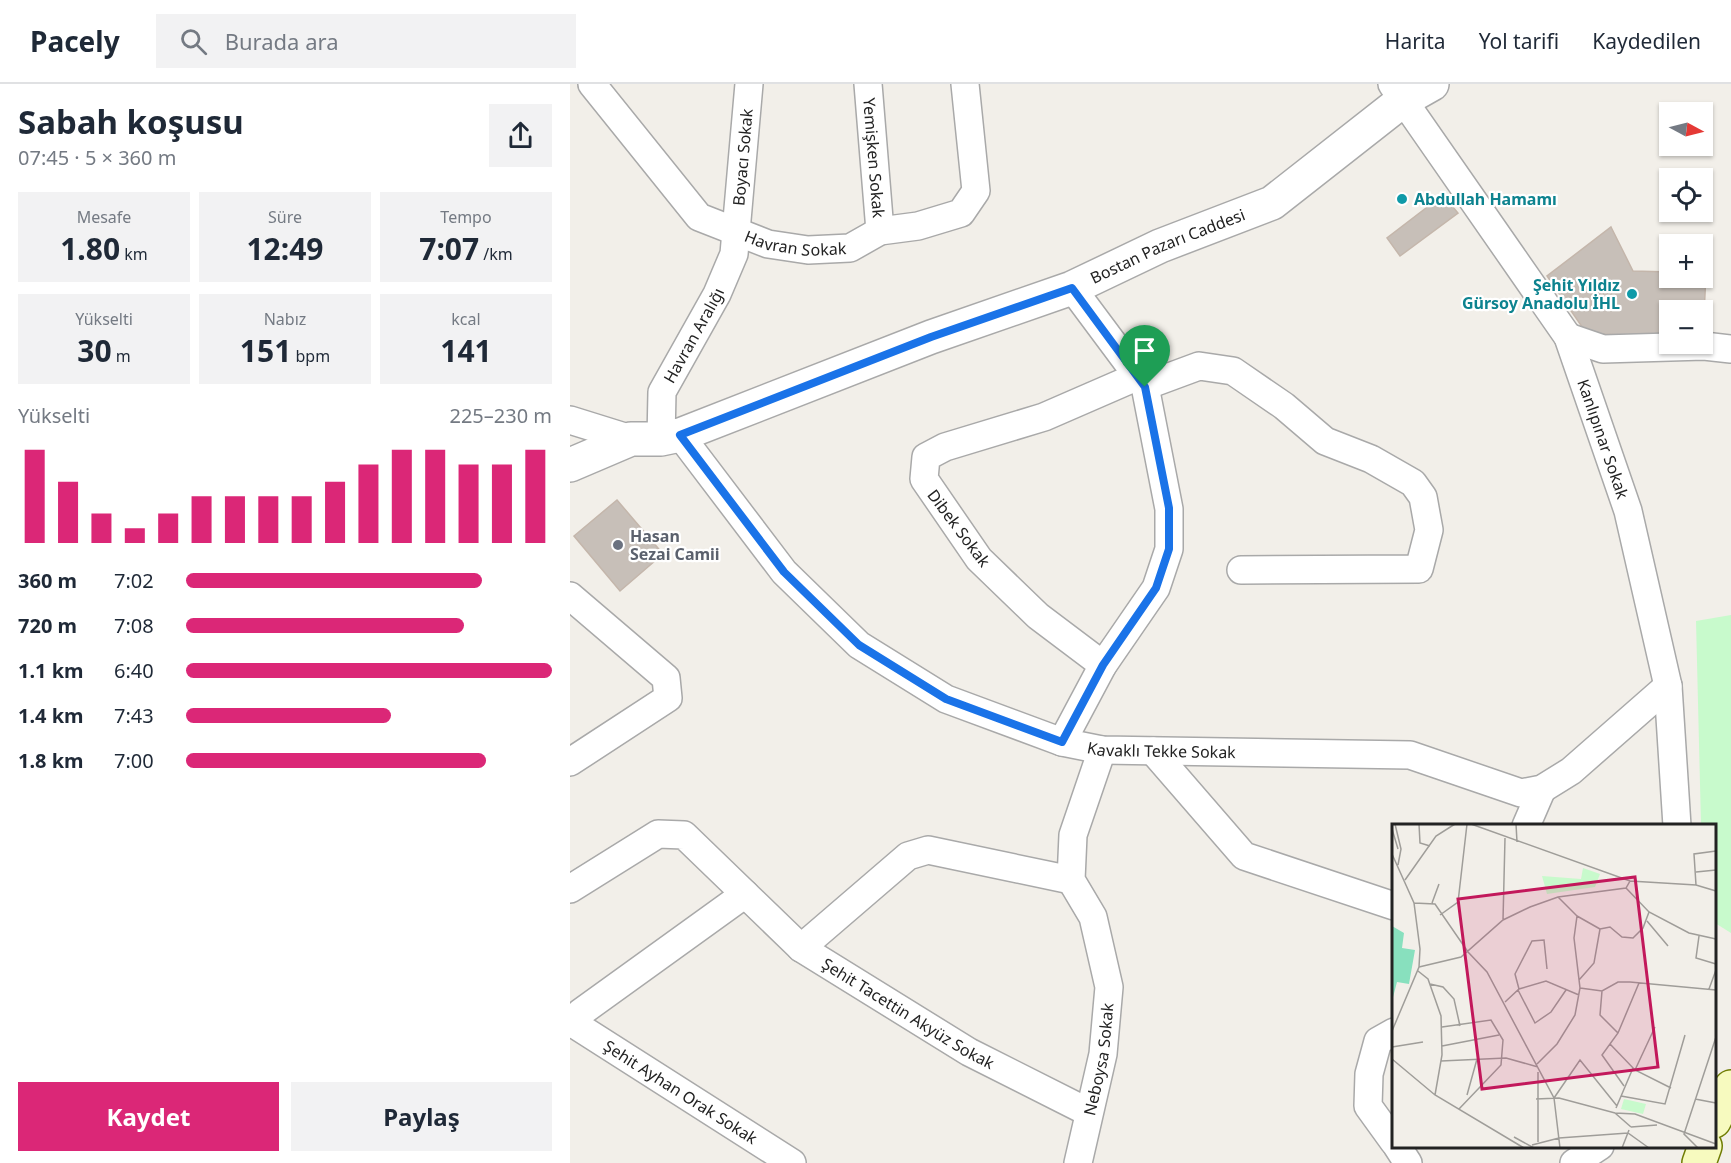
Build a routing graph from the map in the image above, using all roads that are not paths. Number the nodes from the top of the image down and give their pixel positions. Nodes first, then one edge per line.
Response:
1 (592, 84) edge
2 (749, 84) edge
3 (868, 84) edge
4 (965, 84) edge
5 (1432, 84) edge
6 (1397, 92) edge
7 (738, 231) junction
8 (880, 231) junction
9 (1072, 288) junction
10 (1568, 337) junction
11 (1731, 349) edge
12 (1140, 382) junction
13 (570, 420) edge
14 (657, 438) junction
15 (570, 465) edge
16 (1241, 570) dead end
17 (570, 596) edge
18 (1103, 665) junction
19 (1668, 686) junction
20 (1062, 742) junction
21 (1102, 750) junction
22 (1154, 751) junction
23 (570, 762) edge
24 (1542, 789) junction
25 (1526, 824) edge
26 (1677, 824) edge
27 (1071, 880) junction
28 (570, 889) edge
29 (745, 894) junction
30 (1392, 905) edge
31 (801, 948) junction
32 (573, 1016) edge
33 (1392, 1033) edge
34 (1731, 1087) edge
35 (1088, 1112) junction
36 (1716, 1117) edge
37 (1392, 1139) edge
38 (1398, 1148) edge
39 (1597, 1148) edge
40 (1704, 1148) edge
41 (792, 1163) edge
42 (1078, 1163) edge
43 (1408, 1163) edge
44 (1574, 1163) edge
45 (1699, 1163) edge

1 - 7 street, Havran Sokak
2 - 7 street, Boyacı Sokak
3 - 8 street, Yemişken Sokak
4 - 8 street, Havran Sokak
5 - 6 street, Bostan Pazarı Caddesi
6 - 9 street, Bostan Pazarı Caddesi
6 - 10 street, Kanlıpınar Sokak
7 - 8 street, Havran Sokak
7 - 14 street, Havran Aralığı
9 - 12 street
9 - 14 street, Bostan Pazarı Caddesi
10 - 11 street
10 - 19 street, Kanlıpınar Sokak
12 - 16 street
12 - 18 street
12 - 18 street, Dibek Sokak
13 - 14 street
14 - 15 street, Bostan Pazarı Caddesi
14 - 20 street, Kavaklı Tekke Sokak
17 - 23 street
18 - 20 street
19 - 24 street
19 - 26 street, Kanlıpınar Sokak
20 - 21 street, Kavaklı Tekke Sokak
21 - 22 street, Kavaklı Tekke Sokak
21 - 27 street
22 - 24 street, Kavaklı Tekke Sokak
22 - 30 street
24 - 25 street
27 - 31 street
27 - 35 street, Neboysa Sokak
28 - 29 street, Şehit Tacettin Akyüz Sokak
29 - 31 street, Şehit Tacettin Akyüz Sokak
29 - 32 street
31 - 35 street, Şehit Tacettin Akyüz Sokak
32 - 41 street, Şehit Ayhan Orak Sokak
33 - 37 street
34 - 36 main road
35 - 42 street, Neboysa Sokak
38 - 43 street
39 - 44 street
40 - 45 main road

